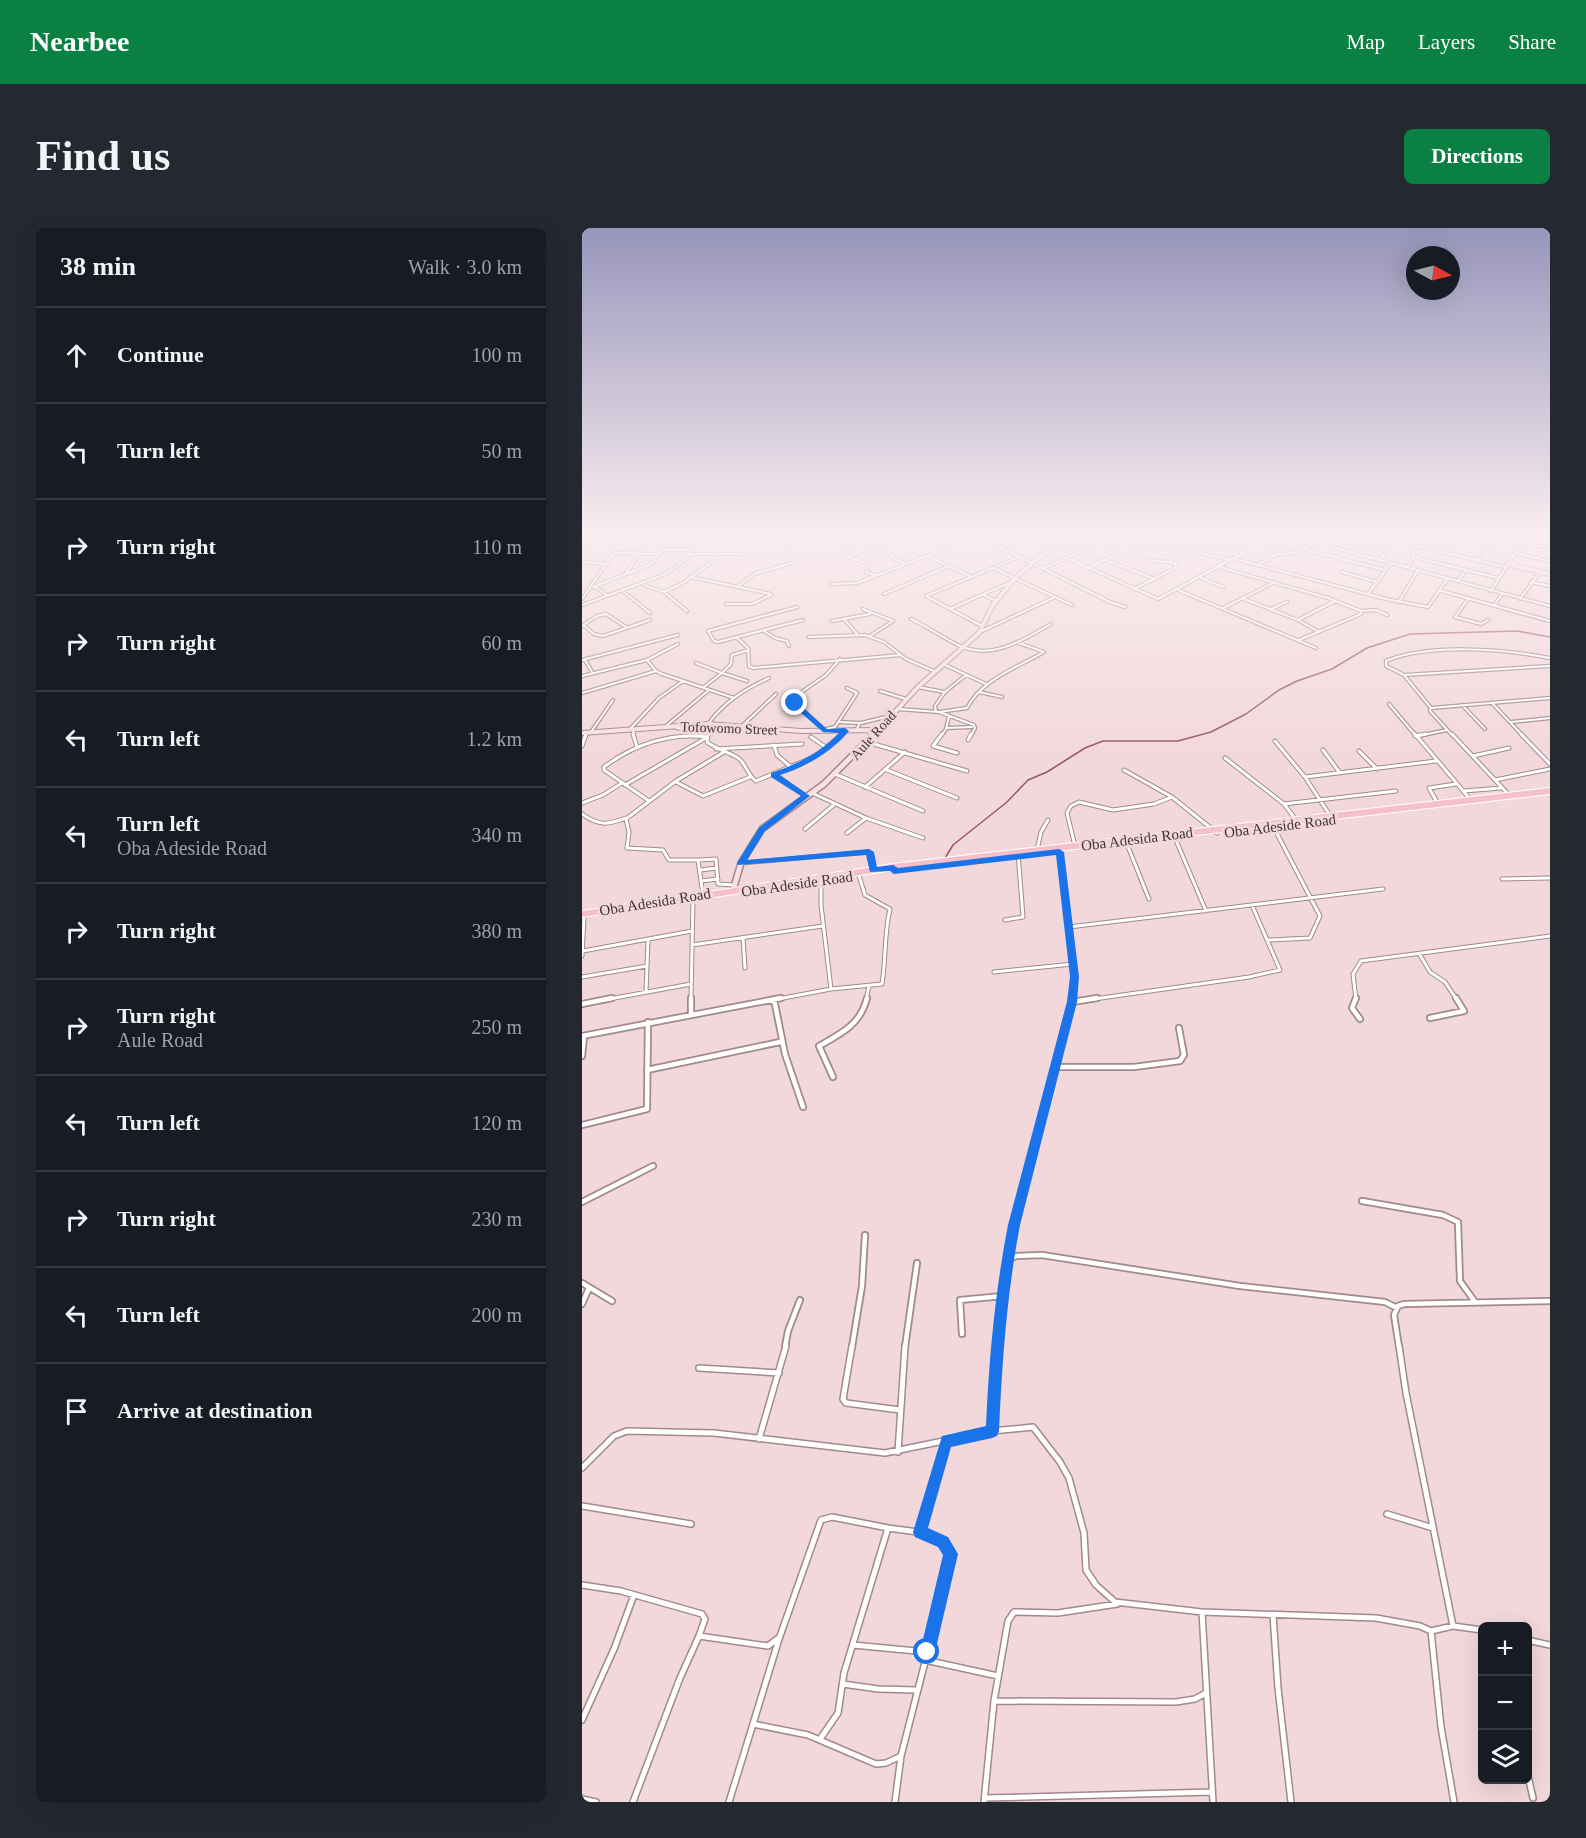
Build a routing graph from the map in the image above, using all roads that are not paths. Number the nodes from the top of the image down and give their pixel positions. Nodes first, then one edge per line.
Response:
1 (642, 606) edge
2 (681, 606) edge
3 (943, 606) edge
4 (957, 606) edge
5 (993, 606) edge
6 (1034, 606) edge
7 (1218, 606) edge
8 (1226, 606) edge
9 (1264, 606) edge
10 (1277, 606) edge
11 (1324, 606) edge
12 (1351, 606) edge
13 (1462, 606) edge
14 (1496, 606) edge
15 (797, 607) dead end
16 (1222, 608) junction
17 (863, 609) dead end
18 (1271, 609) junction
19 (949, 610) junction
20 (1361, 610) junction
21 (687, 611) dead end
22 (650, 613) dead end
23 (871, 614) junction
24 (1387, 615) dead end
25 (911, 619) dead end
26 (650, 620) dead end
27 (803, 620) dead end
28 (844, 620) junction
29 (1298, 620) junction
30 (1488, 620) dead end
31 (832, 621) dead end
32 (1550, 621) edge
33 (1051, 624) dead end
34 (582, 626) edge
35 (627, 628) junction
36 (982, 629) junction
37 (764, 630) junction
38 (1319, 632) junction
39 (857, 634) junction
40 (678, 635) dead end
41 (809, 637) dead end
42 (869, 637) junction
43 (737, 638) junction
44 (1299, 640) junction
45 (1016, 642) junction
46 (678, 644) dead end
47 (789, 645) dead end
48 (965, 647) junction
49 (1316, 648) dead end
50 (749, 650) junction
51 (901, 655) junction
52 (1550, 658) edge
53 (840, 659) junction
54 (584, 660) edge
55 (647, 660) junction
56 (696, 663) dead end
57 (945, 665) junction
58 (1550, 666) edge
59 (656, 671) junction
60 (592, 672) junction
61 (936, 672) junction
62 (722, 673) junction
63 (966, 675) junction
64 (1404, 675) junction
65 (582, 676) edge
66 (769, 678) dead end
67 (682, 681) junction
68 (747, 681) dead end
69 (986, 684) junction
70 (918, 687) junction
71 (704, 688) junction
72 (847, 688) dead end
73 (710, 690) junction
74 (880, 691) dead end
75 (945, 692) junction
76 (979, 692) junction
77 (582, 693) edge
78 (776, 694) dead end
79 (1002, 697) dead end
80 (734, 698) junction
81 (1550, 698) edge
82 (906, 699) junction
83 (613, 700) dead end
84 (1491, 702) junction
85 (1389, 704) dead end
86 (1462, 705) junction
87 (1431, 708) junction
88 (897, 709) junction
89 (938, 712) junction
90 (890, 716) junction
91 (950, 716) junction
92 (1549, 719) edge
93 (839, 722) junction
94 (1511, 722) junction
95 (861, 723) junction
96 (710, 725) junction
97 (743, 725) junction
98 (668, 726) junction
99 (975, 727) junction
100 (632, 728) junction
101 (946, 728) junction
102 (1485, 729) dead end
103 (825, 730) junction
104 (856, 730) junction
105 (877, 730) junction
106 (1448, 730) junction
107 (845, 731) junction
108 (587, 732) edge
109 (702, 736) junction
110 (1415, 736) junction
111 (707, 737) junction
112 (811, 737) dead end
113 (968, 740) dead end
114 (1275, 741) dead end
115 (867, 742) junction
116 (582, 744) edge
117 (802, 744) dead end
118 (774, 745) junction
119 (827, 747) junction
120 (638, 748) junction
121 (1509, 748) dead end
122 (715, 749) junction
123 (1323, 750) dead end
124 (1359, 750) dead end
125 (724, 752) junction
126 (905, 752) junction
127 (957, 753) dead end
128 (1473, 756) junction
129 (1225, 759) dead end
130 (1436, 760) junction
131 (1550, 764) edge
132 (792, 768) junction
133 (1377, 769) junction
134 (1550, 769) edge
135 (887, 770) junction
136 (1124, 770) dead end
137 (967, 771) dead end
138 (1340, 773) junction
139 (835, 774) junction
140 (774, 775) junction
141 (750, 777) junction
142 (1305, 777) junction
143 (1494, 780) junction
144 (676, 782) junction
145 (623, 784) junction
146 (1457, 784) junction
147 (865, 788) junction
148 (1502, 788) junction
149 (1396, 791) dead end
150 (1463, 791) junction
151 (1550, 793) edge
152 (809, 794) junction
153 (1509, 796) junction
154 (1172, 797) junction
155 (957, 798) dead end
156 (1320, 799) junction
157 (1471, 800) junction
158 (649, 801) junction
159 (582, 803) edge
160 (835, 804) junction
161 (1284, 804) junction
162 (1438, 804) junction
163 (1413, 809) junction
164 (923, 811) dead end
165 (582, 814) edge
166 (626, 818) junction
167 (866, 818) junction
168 (1332, 818) junction
169 (1048, 820) dead end
170 (1296, 820) junction
171 (1275, 828) junction
172 (805, 829) dead end
173 (1216, 831) junction
174 (847, 833) dead end
175 (923, 838) dead end
176 (1175, 838) junction
177 (1127, 844) junction
178 (1075, 846) junction
179 (1036, 850) junction
180 (1059, 852) junction
181 (1018, 854) junction
182 (698, 860) junction
183 (741, 863) junction
184 (717, 868) junction
185 (894, 869) junction
186 (700, 870) junction
187 (873, 870) junction
188 (859, 876) junction
189 (1550, 878) edge
190 (718, 879) junction
191 (1502, 879) dead end
192 (701, 881) junction
193 (821, 881) junction
194 (734, 887) junction
195 (1383, 889) dead end
196 (703, 895) junction
197 (1311, 897) junction
198 (1149, 898) dead end
199 (693, 900) junction
200 (1252, 905) junction
201 (1206, 911) junction
202 (598, 913) junction
203 (583, 916) edge
204 (1005, 920) dead end
205 (823, 926) junction
206 (1069, 927) junction
207 (692, 931) junction
208 (1550, 936) edge
209 (743, 938) junction
210 (648, 940) junction
211 (1268, 940) junction
212 (692, 945) junction
213 (583, 951) edge
214 (1420, 955) junction
215 (582, 956) edge
216 (1073, 964) junction
217 (647, 966) junction
218 (745, 968) dead end
219 (994, 972) dead end
220 (582, 977) edge
221 (691, 984) junction
222 (869, 986) junction
223 (831, 989) junction
224 (646, 992) junction
225 (774, 999) junction
226 (1072, 1002) junction
227 (582, 1004) edge
228 (691, 1014) junction
229 (1430, 1018) dead end
230 (1360, 1019) dead end
231 (648, 1022) junction
232 (1179, 1028) dead end
233 (583, 1036) edge
234 (780, 1042) junction
235 (582, 1056) edge
236 (1055, 1067) junction
237 (647, 1070) junction
238 (833, 1077) dead end
239 (802, 1107) dead end
240 (582, 1125) edge
241 (653, 1166) dead end
242 (1362, 1201) dead end
243 (582, 1202) edge
244 (866, 1235) dead end
245 (1007, 1260) junction
246 (917, 1263) dead end
247 (582, 1283) edge
248 (589, 1287) junction
249 (1003, 1296) junction
250 (800, 1300) dead end
251 (612, 1301) dead end
252 (1550, 1301) edge
253 (1476, 1302) junction
254 (582, 1304) edge
255 (1397, 1308) junction
256 (962, 1334) dead end
257 (699, 1368) dead end
258 (779, 1373) junction
259 (900, 1410) junction
260 (992, 1431) junction
261 (759, 1439) junction
262 (946, 1441) junction
263 (898, 1452) junction
264 (582, 1468) edge
265 (582, 1506) edge
266 (1387, 1514) dead end
267 (691, 1524) dead end
268 (888, 1528) junction
269 (1433, 1528) junction
270 (920, 1532) junction
271 (582, 1585) edge
272 (634, 1595) junction
273 (1121, 1603) junction
274 (1202, 1612) junction
275 (1273, 1615) junction
276 (1453, 1626) junction
277 (1478, 1629) edge
278 (1431, 1631) junction
279 (699, 1636) junction
280 (779, 1639) junction
281 (1532, 1641) edge
282 (853, 1645) junction
283 (1550, 1645) edge
284 (768, 1646) junction
285 (927, 1652) junction
286 (774, 1654) junction
287 (925, 1660) junction
288 (998, 1676) junction
289 (843, 1684) junction
290 (917, 1690) junction
291 (1206, 1693) junction
292 (994, 1701) junction
293 (582, 1720) edge
294 (753, 1724) junction
295 (820, 1739) junction
296 (901, 1756) junction
297 (1530, 1784) edge
298 (1212, 1792) junction
299 (1533, 1798) dead end
300 (582, 1799) edge
301 (985, 1800) edge
302 (596, 1802) edge
303 (633, 1802) edge
304 (729, 1802) edge
305 (895, 1802) edge
306 (1213, 1802) edge
307 (1291, 1802) edge
308 (1454, 1802) edge

1 - 22 street
2 - 21 street
3 - 19 street
4 - 19 street
5 - 36 street, Aule Road
6 - 36 street
7 - 16 street
8 - 16 street
9 - 18 street
10 - 18 street
11 - 29 street
12 - 20 street
13 - 30 street
14 - 32 street
15 - 43 street
16 - 44 street
17 - 23 street
18 - 29 street
19 - 36 street
20 - 24 street
20 - 38 street
23 - 28 street
23 - 42 street
25 - 48 street
26 - 35 street
27 - 37 street
28 - 31 street
28 - 39 street
29 - 38 street
33 - 45 street
34 - 35 street
34 - 35 street
36 - 48 street, Aule Road
37 - 43 street
37 - 47 street
38 - 44 street
39 - 41 street
39 - 42 street
40 - 54 street
42 - 51 street
43 - 50 street
44 - 49 street
45 - 48 street
45 - 69 street
46 - 55 street
48 - 57 street, Aule Road
50 - 53 street
50 - 62 street
51 - 53 street
51 - 61 street
52 - 64 street
53 - 103 street
54 - 60 street
55 - 59 street
55 - 60 street
56 - 62 street
57 - 61 street, Aule Road
57 - 63 street
58 - 64 street
59 - 67 street
59 - 77 street
60 - 65 street
61 - 70 street, Aule Road
62 - 68 street
62 - 71 street
63 - 69 street
63 - 75 street
64 - 87 street
66 - 80 street
67 - 71 street
67 - 100 street
69 - 76 street
70 - 75 street
70 - 82 street, Aule Road
71 - 73 street
72 - 93 street
73 - 80 street
73 - 98 street
74 - 82 street
75 - 89 street
76 - 79 street
76 - 89 street
78 - 97 street
80 - 96 street
81 - 84 street
82 - 88 street, Aule Road
83 - 108 street
84 - 86 street
84 - 94 street
85 - 110 street
86 - 87 street
86 - 102 street
87 - 106 street
88 - 89 street
88 - 90 street, Aule Road
89 - 91 street
90 - 95 street
90 - 105 street, Aule Road
91 - 99 street
91 - 101 street
92 - 94 street
93 - 95 street
93 - 103 street
94 - 131 street
95 - 104 street
96 - 97 street, Tofowomo Street
96 - 98 street, Tofowomo Street
96 - 111 street
97 - 103 street, Tofowomo Street
98 - 100 street, Tofowomo Street
98 - 109 street
99 - 101 street
99 - 113 street
100 - 108 street, Tofowomo Street
100 - 120 street
101 - 127 street
103 - 107 street, Tofowomo Street
104 - 105 street, Tofowomo Street
104 - 107 street, Tofowomo Street
105 - 115 street, Aule Road
106 - 110 street
106 - 128 street
107 - 119 street
108 - 116 street
109 - 111 street
109 - 120 street
110 - 130 street
111 - 122 street
111 - 145 street
112 - 119 street
114 - 142 street
115 - 126 street
115 - 139 street, Aule Road
117 - 118 street
118 - 122 street
118 - 132 street
119 - 132 street
120 - 145 street
121 - 128 street
122 - 125 street
123 - 138 street
124 - 133 street
125 - 141 street
125 - 144 street
126 - 135 street
126 - 137 street
128 - 143 street
129 - 161 street
130 - 133 street
130 - 146 street
132 - 140 street
133 - 138 street
134 - 143 street
135 - 147 street
135 - 155 street
136 - 154 street
138 - 142 street
139 - 147 street
139 - 152 street, Aule Road
140 - 141 street
140 - 152 street
141 - 144 street
142 - 156 street
143 - 148 street
144 - 158 street
145 - 158 street
145 - 159 street
146 - 150 street
146 - 162 street
147 - 164 street
148 - 150 street
148 - 153 street
149 - 156 street
150 - 157 street
151 - 153 main road
151 - 163 main road, Oba Adeside Road
152 - 160 street
152 - 183 street, Aule Road
153 - 157 main road
154 - 173 street
154 - 178 street
156 - 161 street
156 - 168 street
157 - 162 main road
158 - 166 street
160 - 167 street
160 - 172 street
161 - 170 street
162 - 163 main road
163 - 168 main road, Oba Adeside Road
165 - 166 street
166 - 182 street
167 - 174 street
167 - 175 street
168 - 170 main road, Oba Adesida Road
168 - 171 main road, Oba Adeside Road
169 - 179 street
170 - 173 main road, Oba Adesida Road
171 - 173 main road, Oba Adeside Road
171 - 197 street
173 - 176 main road, Oba Adeside Road
173 - 178 main road, Oba Adesida Road
176 - 177 main road, Oba Adeside Road
176 - 201 street
177 - 180 main road, Oba Adeside Road
177 - 198 street
178 - 179 main road, Oba Adesida Road
179 - 181 main road, Oba Adesida Road
180 - 181 main road, Oba Adeside Road
180 - 206 street
181 - 185 main road, Oba Adeside Road
181 - 204 street
182 - 184 street
182 - 186 street
183 - 187 street
183 - 194 street, Aule Road
184 - 186 street
184 - 190 street
185 - 187 main road, Oba Adesida Road
185 - 188 main road, Oba Adeside Road
186 - 192 street
187 - 194 main road, Oba Adesida Road
188 - 193 main road, Oba Adeside Road
188 - 222 street
189 - 191 street
190 - 192 street
190 - 194 street
192 - 196 street
193 - 199 main road, Oba Adeside Road
193 - 205 street
194 - 196 main road, Oba Adesida Road
195 - 197 street
196 - 202 main road, Oba Adesida Road
197 - 200 street
197 - 211 street
199 - 202 main road, Oba Adeside Road
199 - 207 street
200 - 201 street
200 - 211 street
201 - 206 street
202 - 203 main road, Oba Adeside Road
203 - 213 street
205 - 209 street
205 - 223 street
206 - 216 street
207 - 210 street
207 - 212 street
208 - 214 street
209 - 212 street
209 - 218 street
210 - 213 street
210 - 217 street
211 - 226 street
212 - 221 street
213 - 215 street
214 - 229 street
214 - 230 street
216 - 219 street
216 - 226 street
217 - 220 street
217 - 224 street
221 - 224 street
221 - 228 street
222 - 223 street
222 - 238 street
223 - 225 street
224 - 227 street
225 - 228 street
225 - 234 street
226 - 236 street
228 - 231 street
231 - 233 street
231 - 237 street
232 - 236 street
233 - 235 street
234 - 237 street
234 - 239 street
236 - 245 street
237 - 240 street
241 - 243 street
242 - 253 street
244 - 259 street
245 - 249 street
245 - 255 street
246 - 259 street
247 - 248 street
248 - 251 street
248 - 254 street
249 - 256 street
249 - 260 street
250 - 258 street
252 - 253 street
253 - 255 street
255 - 269 street
257 - 258 street
258 - 261 street
259 - 263 street
260 - 262 street
260 - 273 street
261 - 263 street
261 - 264 street
262 - 263 street
262 - 270 street
265 - 267 street
266 - 269 street
268 - 270 street
268 - 280 street
268 - 282 street
269 - 276 street
270 - 285 street
271 - 272 street
272 - 279 street
272 - 293 street
273 - 274 street
273 - 288 street
274 - 275 street
274 - 291 street
275 - 278 street
275 - 307 street
276 - 277 street
276 - 278 street
278 - 308 street
279 - 284 street
279 - 303 street
280 - 284 street
280 - 286 street
281 - 283 street
282 - 285 street
282 - 289 street
284 - 286 street
285 - 287 street
286 - 294 street
287 - 288 street
287 - 290 street
288 - 292 street
289 - 290 street
289 - 295 street
290 - 296 street
291 - 292 street
291 - 298 street
292 - 301 street
294 - 295 street
294 - 304 street
295 - 296 street
296 - 305 street
297 - 299 street
298 - 301 street
298 - 306 street
300 - 302 street

